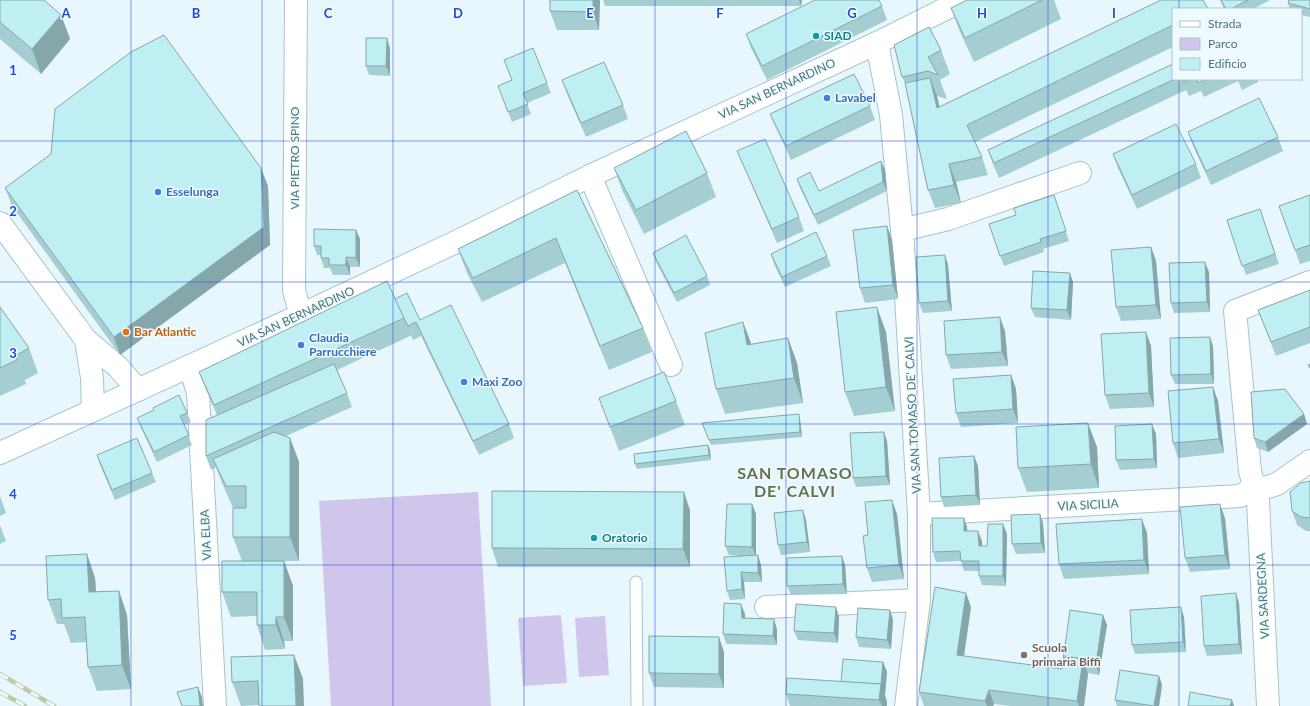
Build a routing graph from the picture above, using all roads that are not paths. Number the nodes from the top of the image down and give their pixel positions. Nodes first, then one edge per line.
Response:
1 (296, 0) edge
2 (963, 0) edge
3 (877, 42) junction
4 (1080, 173) dead end
5 (590, 176) junction
6 (0, 223) edge
7 (902, 230) junction
8 (1310, 282) edge
9 (301, 315) junction
10 (86, 340) junction
11 (671, 365) dead end
12 (190, 366) junction
13 (138, 390) junction
14 (93, 410) junction
15 (0, 453) edge
16 (1310, 461) edge
17 (1255, 487) junction
18 (919, 514) junction
19 (636, 582) dead end
20 (920, 600) junction
21 (766, 607) dead end
22 (215, 706) edge
23 (637, 706) edge
24 (906, 706) edge
25 (1268, 706) edge

1 - 9 street, VIA PIETRO SPINO
2 - 3 street, VIA SAN BERNARDINO
3 - 5 street, VIA SAN BERNARDINO
3 - 7 street, VIA SAN TOMASO DE' CALVI
4 - 7 street
5 - 9 street, VIA SAN BERNARDINO
5 - 11 street
6 - 10 street
7 - 18 street, VIA SAN TOMASO DE' CALVI
8 - 17 street
9 - 12 street, VIA SAN BERNARDINO
10 - 13 street
10 - 14 street
12 - 13 street, VIA SAN BERNARDINO
12 - 22 street, VIA ELBA
13 - 14 street, VIA SAN BERNARDINO
14 - 15 street, VIA SAN BERNARDINO
16 - 17 street, VIA SICILIA
17 - 18 street, VIA SICILIA
17 - 25 street, VIA SARDEGNA
18 - 20 street, VIA SAN TOMASO DE' CALVI
19 - 23 lane
20 - 21 street
20 - 24 street, VIA SAN TOMASO DE' CALVI

